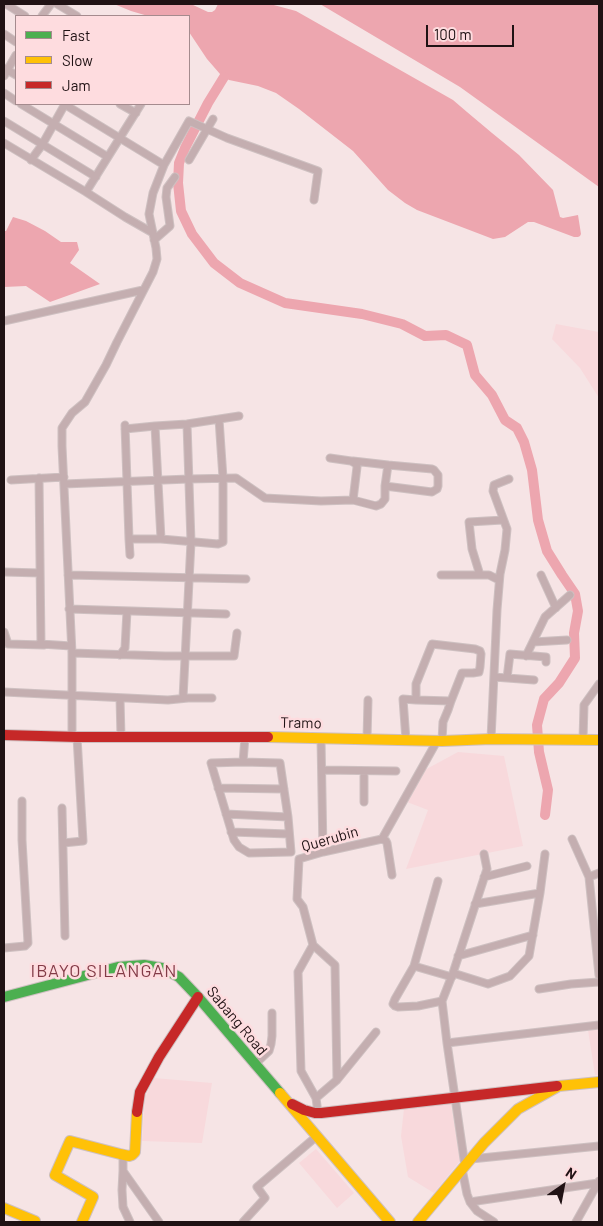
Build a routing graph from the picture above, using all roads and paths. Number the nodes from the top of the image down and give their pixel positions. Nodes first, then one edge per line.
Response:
1 (6, 4) edge
2 (51, 4) edge
3 (57, 4) edge
4 (23, 15) edge
5 (43, 15) edge
6 (75, 15) edge
7 (4, 34) edge
8 (15, 41) edge
9 (15, 56) edge
10 (5, 71) edge
11 (4, 93) edge
12 (15, 100) edge
13 (23, 105) edge
14 (64, 105) edge
15 (67, 105) edge
16 (122, 105) edge
17 (140, 105) edge
18 (136, 113) junction
19 (213, 119) dead end
20 (4, 121) edge
21 (54, 124) junction
22 (205, 128) junction
23 (120, 138) junction
24 (4, 143) edge
25 (42, 145) junction
26 (108, 157) junction
27 (31, 160) junction
28 (189, 160) dead end
29 (164, 165) junction
30 (96, 177) junction
31 (175, 177) dead end
32 (86, 192) junction
33 (314, 200) dead end
34 (149, 214) junction
35 (133, 222) junction
36 (154, 237) junction
37 (143, 290) junction
38 (4, 321) edge
39 (239, 416) dead end
40 (219, 418) junction
41 (187, 424) junction
42 (155, 426) junction
43 (330, 458) dead end
44 (351, 461) junction
45 (388, 465) junction
46 (39, 478) junction
47 (223, 478) junction
48 (189, 479) junction
49 (509, 479) dead end
50 (12, 480) dead end
51 (158, 480) junction
52 (64, 481) junction
53 (127, 482) junction
54 (385, 486) junction
55 (352, 500) junction
56 (503, 520) junction
57 (129, 539) junction
58 (161, 539) junction
59 (191, 542) junction
60 (130, 555) dead end
61 (4, 572) edge
62 (40, 573) junction
63 (68, 575) junction
64 (441, 575) dead end
65 (480, 575) junction
66 (541, 575) dead end
67 (189, 578) junction
68 (246, 579) dead end
69 (499, 580) junction
70 (570, 594) dead end
71 (556, 608) junction
72 (70, 610) junction
73 (127, 611) junction
74 (187, 613) junction
75 (226, 614) dead end
76 (4, 632) edge
77 (236, 633) dead end
78 (567, 640) dead end
79 (533, 642) junction
80 (6, 645) edge
81 (44, 645) junction
82 (71, 650) junction
83 (120, 655) junction
84 (185, 656) junction
85 (526, 656) junction
86 (546, 662) dead end
87 (494, 677) junction
88 (508, 678) junction
89 (534, 680) dead end
90 (599, 684) edge
91 (4, 692) edge
92 (72, 694) junction
93 (120, 698) junction
94 (183, 698) junction
95 (212, 698) dead end
96 (368, 700) dead end
97 (416, 700) junction
98 (451, 701) junction
99 (4, 735) edge
100 (74, 737) junction
101 (121, 737) junction
102 (245, 737) junction
103 (321, 738) junction
104 (366, 739) junction
105 (491, 739) junction
106 (406, 740) junction
107 (583, 740) junction
108 (599, 740) edge
109 (439, 741) junction
110 (242, 762) junction
111 (322, 770) junction
112 (364, 771) junction
113 (396, 771) dead end
114 (218, 788) junction
115 (284, 790) junction
116 (22, 801) dead end
117 (364, 802) dead end
118 (62, 808) dead end
119 (226, 814) junction
120 (288, 817) junction
121 (231, 832) junction
122 (289, 834) junction
123 (382, 839) junction
124 (572, 839) dead end
125 (63, 843) junction
126 (291, 852) junction
127 (323, 852) junction
128 (484, 854) dead end
129 (545, 854) dead end
130 (299, 859) junction
131 (527, 866) dead end
132 (599, 873) edge
133 (392, 875) dead end
134 (484, 876) junction
135 (589, 877) junction
136 (438, 881) dead end
137 (540, 893) junction
138 (475, 904) junction
139 (533, 935) junction
140 (66, 936) dead end
141 (598, 939) edge
142 (313, 946) junction
143 (4, 948) edge
144 (458, 956) junction
145 (414, 966) junction
146 (452, 975) junction
147 (599, 975) edge
148 (599, 982) edge
149 (539, 989) dead end
150 (4, 997) edge
151 (198, 997) junction
152 (442, 1001) junction
153 (272, 1013) dead end
154 (599, 1025) edge
155 (376, 1032) dead end
156 (447, 1043) junction
157 (254, 1064) junction
158 (337, 1080) junction
159 (599, 1082) edge
160 (559, 1086) junction
161 (316, 1098) junction
162 (455, 1098) junction
163 (285, 1099) junction
164 (318, 1113) junction
165 (317, 1136) junction
166 (599, 1146) edge
167 (123, 1155) junction
168 (466, 1165) junction
169 (123, 1171) junction
170 (598, 1182) edge
171 (470, 1202) junction
172 (4, 1208) edge
173 (35, 1222) edge
174 (82, 1222) edge
175 (130, 1222) edge
176 (159, 1222) edge
177 (243, 1222) edge
178 (390, 1222) edge
179 (418, 1222) edge
180 (494, 1222) edge
181 (576, 1222) edge

1 - 4 street
2 - 5 street
3 - 6 street
7 - 8 street
9 - 10 street
11 - 12 street
13 - 21 street
14 - 21 street
15 - 23 street
16 - 18 street
17 - 18 street
18 - 23 street
19 - 22 street
20 - 25 street
21 - 25 street
21 - 26 street
22 - 28 street
22 - 29 street
22 - 33 street
23 - 26 street
23 - 29 street
24 - 27 street
25 - 27 street
25 - 30 street
26 - 30 street
27 - 32 street
29 - 34 street
30 - 32 street
31 - 36 street
32 - 35 street
34 - 35 street
34 - 36 street
35 - 36 street
36 - 37 street
37 - 38 street
37 - 52 street
39 - 40 street
40 - 41 street
40 - 47 street
41 - 42 street
41 - 48 street
42 - 51 street
42 - 53 street
43 - 44 street
44 - 45 street
44 - 55 street
45 - 54 street
45 - 54 street
46 - 50 street
46 - 52 street
46 - 62 street
47 - 48 street
47 - 55 street
47 - 59 street
48 - 51 street
48 - 59 street
49 - 56 street
51 - 53 street
51 - 58 street
52 - 53 street
52 - 63 street
53 - 57 street
54 - 55 street
56 - 65 street
56 - 69 street
57 - 58 street
57 - 60 street
58 - 59 street
59 - 67 street
61 - 62 street
62 - 81 street
63 - 67 street
63 - 72 street
64 - 65 street
65 - 69 street
66 - 71 street
67 - 68 street
67 - 74 street
69 - 87 street
70 - 71 street
71 - 79 street
72 - 73 street
72 - 82 street
73 - 74 street
73 - 83 street
74 - 75 street
74 - 84 street
76 - 80 street
77 - 84 street
78 - 79 street
79 - 85 street
80 - 81 street
81 - 82 street
82 - 83 street
82 - 92 street
83 - 84 street
84 - 94 street
85 - 86 street
85 - 88 street
87 - 88 street
87 - 105 street
88 - 89 street
90 - 107 street
91 - 92 street
92 - 93 street
92 - 100 street
93 - 94 street
93 - 101 street
94 - 95 street
96 - 104 street
97 - 98 street
97 - 98 street
97 - 106 street
98 - 109 street
99 - 100 main road, Tramo
100 - 101 main road, Tramo
100 - 125 street
101 - 102 main road, Tramo
102 - 103 main road, Tramo
102 - 110 street
103 - 104 main road, Tramo
103 - 111 street
104 - 106 main road, Tramo
105 - 107 main road, Tramo
105 - 109 main road, Tramo
106 - 109 main road, Tramo
107 - 108 main road, Tramo
109 - 123 street, Querubin
110 - 114 street
110 - 115 street
111 - 112 street
111 - 127 street
112 - 113 street
112 - 117 street
114 - 115 street
114 - 119 street
115 - 120 street
116 - 143 street
118 - 125 street
119 - 120 street
119 - 121 street
120 - 122 street
121 - 122 street
121 - 126 street
122 - 126 street
123 - 127 street, Querubin
123 - 133 street
124 - 135 street
125 - 140 street
126 - 130 street
127 - 130 street, Querubin
128 - 134 street
129 - 137 street
130 - 142 street, Querubin
131 - 134 street
132 - 135 street
134 - 138 street
135 - 141 street
136 - 145 street
137 - 138 street
137 - 139 street
138 - 144 street
139 - 144 street
139 - 146 street
141 - 147 street
142 - 158 street
142 - 161 street
144 - 146 street
145 - 146 street
145 - 152 street
146 - 152 street
148 - 149 street
150 - 151 main road, Sabang Road
151 - 157 main road, Sabang Road
151 - 167 main road
152 - 156 street
153 - 157 street
154 - 156 street
155 - 158 street
156 - 162 street
157 - 163 main road, Sabang Road
158 - 161 street
159 - 160 main road
160 - 162 main road
160 - 168 main road
161 - 164 street
162 - 164 main road
162 - 168 street
163 - 164 main road
163 - 165 main road, Sabang Road
165 - 177 street
165 - 178 main road, Sabang Road
166 - 168 street
167 - 169 street
167 - 174 main road
168 - 171 street
168 - 179 main road
169 - 175 street
169 - 176 street
170 - 171 street
170 - 181 street
171 - 180 street
172 - 173 main road

